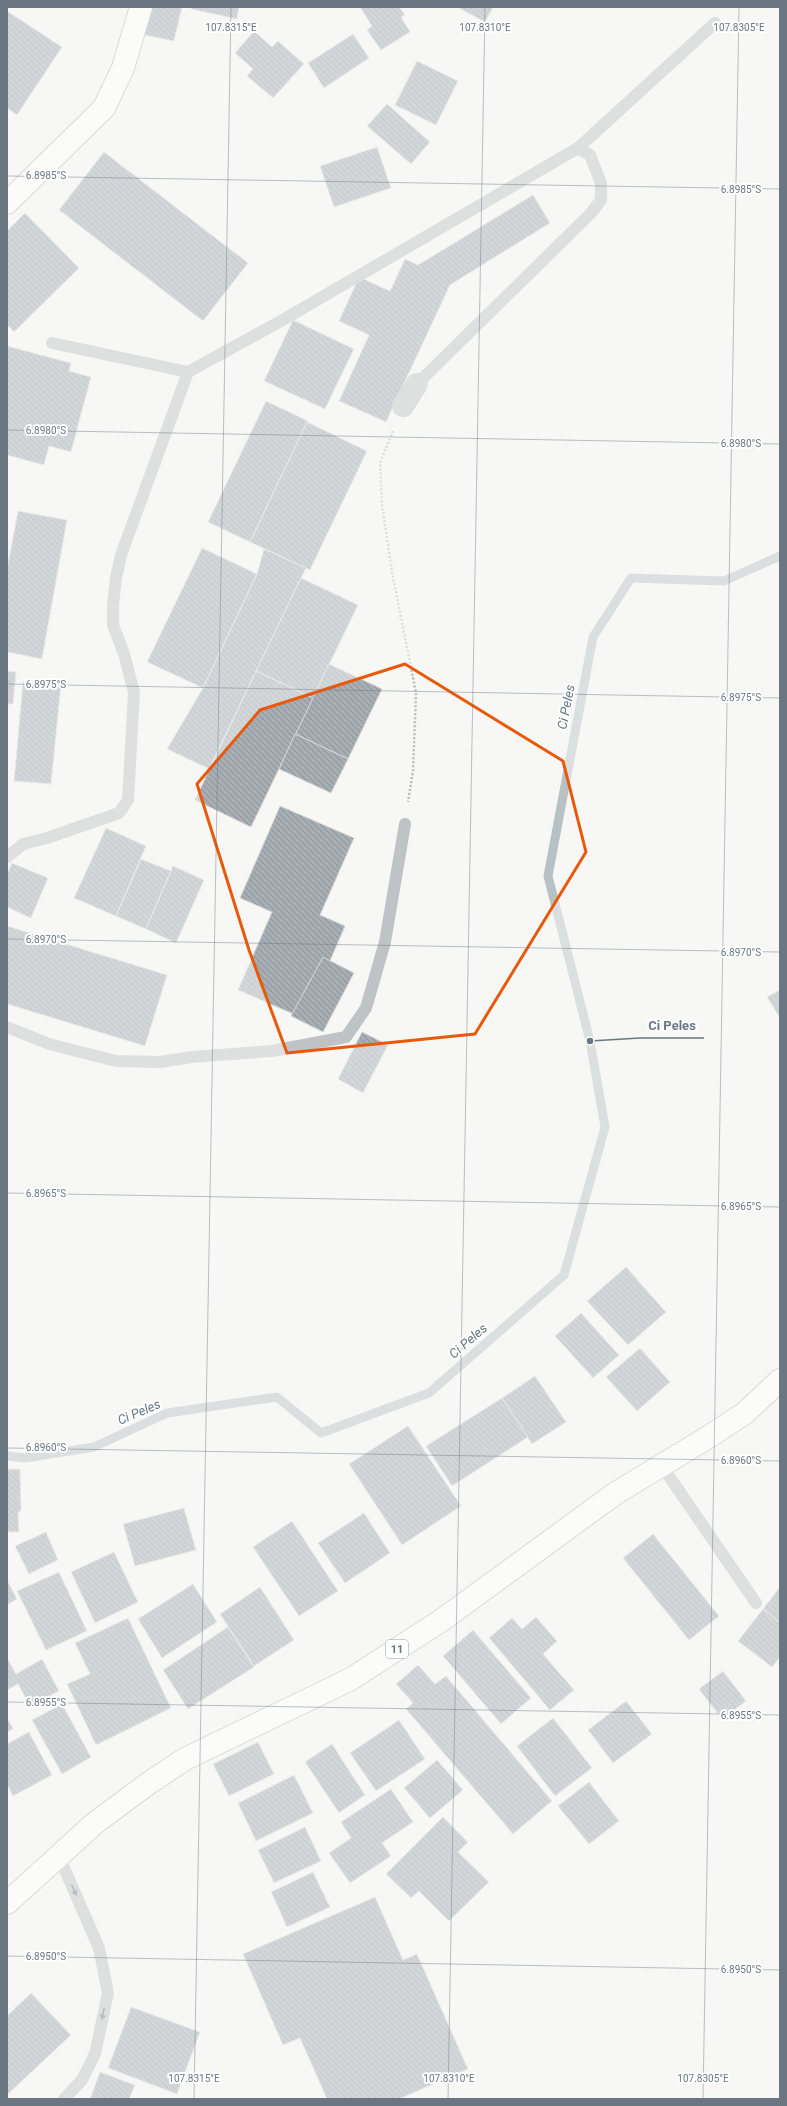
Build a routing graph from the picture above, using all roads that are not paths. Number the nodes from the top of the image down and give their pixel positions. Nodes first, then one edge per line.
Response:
1 (141, 7) edge
2 (714, 23) dead end
3 (578, 148) junction
4 (7, 203) edge
5 (52, 343) dead end
6 (188, 372) junction
7 (417, 384) joint
8 (403, 406) road end
9 (405, 824) road end
10 (7, 857) edge
11 (7, 1027) edge
12 (780, 1380) edge
13 (662, 1466) junction
14 (756, 1603) dead end
15 (58, 1854) junction
16 (7, 1903) edge
17 (64, 2099) edge

1 - 4 main road
2 - 3 lane
3 - 6 lane
3 - 7 lane
5 - 6 lane
6 - 10 lane
7 - 8 street
9 - 11 lane
12 - 13 main road, 11
13 - 14 lane
13 - 15 main road, 11
15 - 16 main road, 11
15 -> 17 lane

